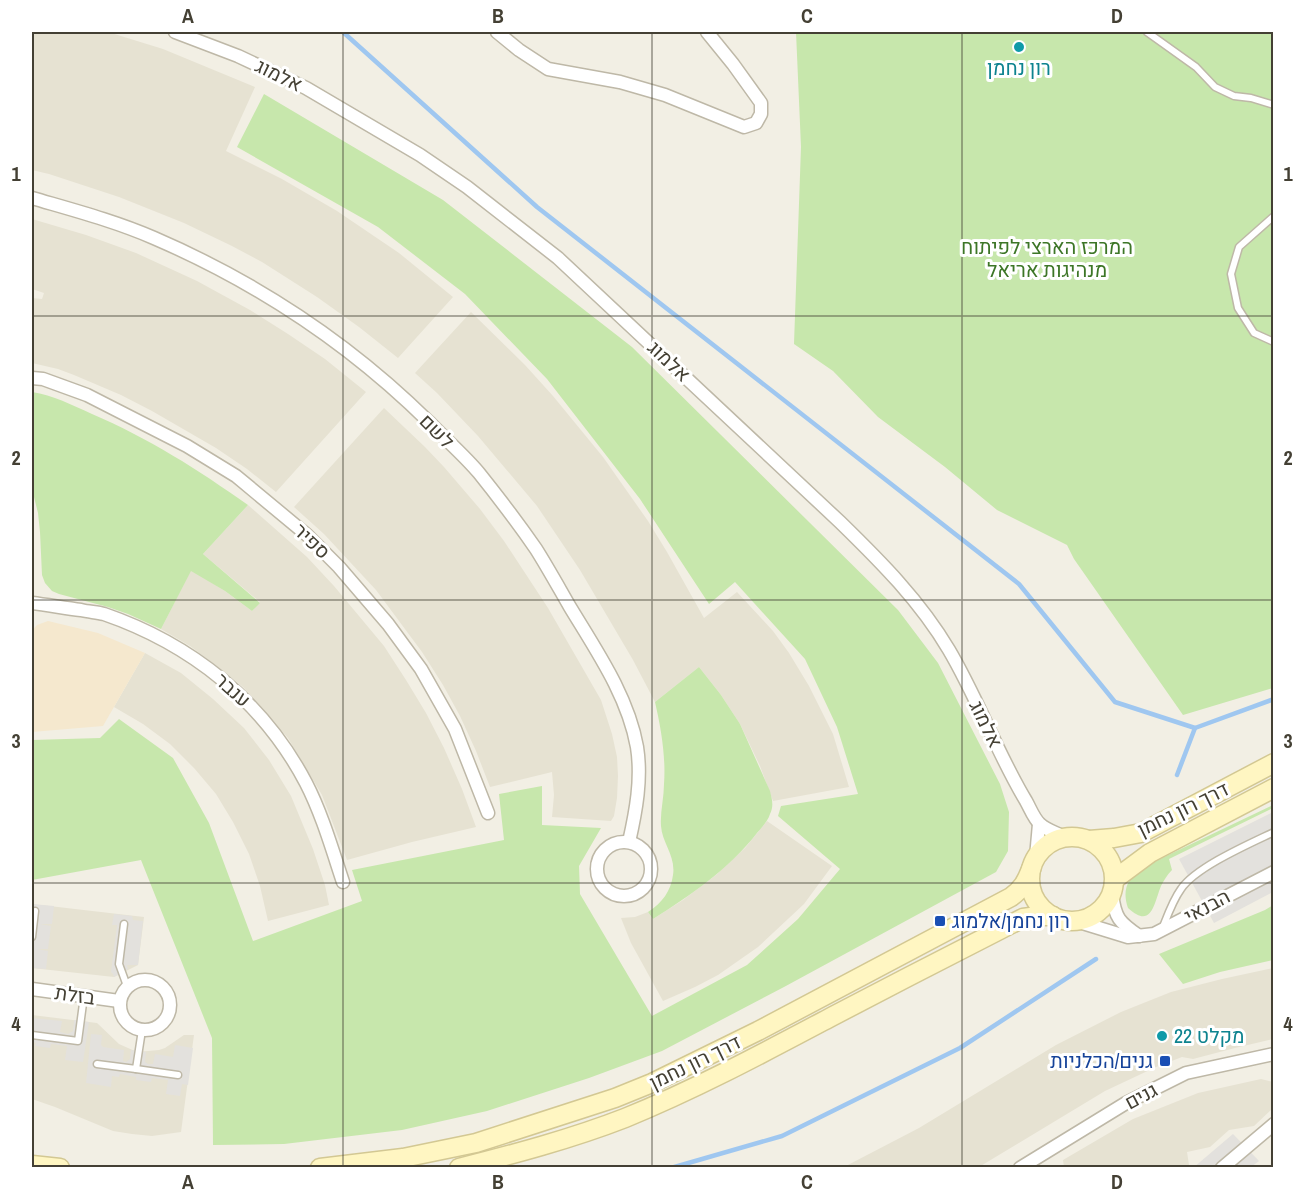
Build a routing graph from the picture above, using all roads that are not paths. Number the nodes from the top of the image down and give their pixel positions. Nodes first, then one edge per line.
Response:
1 (175, 32) edge
2 (497, 32) edge
3 (707, 32) edge
4 (1147, 32) edge
5 (1274, 105) edge
6 (32, 198) edge
7 (1274, 216) edge
8 (1274, 342) edge
9 (32, 378) edge
10 (32, 603) edge
11 (1274, 763) edge
12 (1274, 788) edge
13 (488, 813) dead end
14 (1039, 824) junction
15 (1274, 832) edge
16 (1064, 837) junction
17 (1089, 840) junction
18 (629, 842) junction
19 (1034, 863) junction
20 (1274, 872) edge
21 (343, 882) dead end
22 (1113, 887) junction
23 (35, 911) dead end
24 (1053, 916) junction
25 (1076, 921) junction
26 (124, 924) dead end
27 (1161, 930) junction
28 (1139, 936) junction
29 (32, 937) edge
30 (127, 986) junction
31 (32, 989) edge
32 (84, 996) junction
33 (119, 1001) junction
34 (142, 1030) junction
35 (32, 1035) edge
36 (1274, 1054) edge
37 (97, 1064) dead end
38 (136, 1069) junction
39 (178, 1075) dead end
40 (1274, 1124) edge
41 (32, 1165) edge
42 (60, 1167) edge
43 (320, 1167) edge
44 (459, 1167) edge
45 (1020, 1167) edge
46 (1222, 1167) edge

1 - 14 street, אלמוג
2 - 3 street
4 - 5 lane
6 - 18 street, לשם
7 - 8 lane
9 - 13 street, ספיר
10 - 21 street, ענבר
11 - 17 main road, דרך רון נחמן
12 - 22 main road, דרך רון נחמן
14 - 16 street
14 - 19 street
15 - 27 lane
16 - 17 main road
16 - 19 main road
17 - 22 main road
18 - 18 street
19 - 24 main road
19 - 43 main road, דרך רון נחמן
20 - 27 street, הבנאי
22 - 25 main road
22 - 28 street
23 - 29 lane
24 - 25 main road
24 - 44 main road, דרך רון נחמן
25 - 28 street, הבנאי
26 - 30 lane
27 - 28 street, הבנאי
30 - 33 street
30 - 34 street
31 - 32 street, בזלת
32 - 33 street, בזלת
32 - 35 lane
33 - 34 street
34 - 38 lane
36 - 45 street, גנים
37 - 38 lane
38 - 39 lane
40 - 46 street
41 - 42 main road

